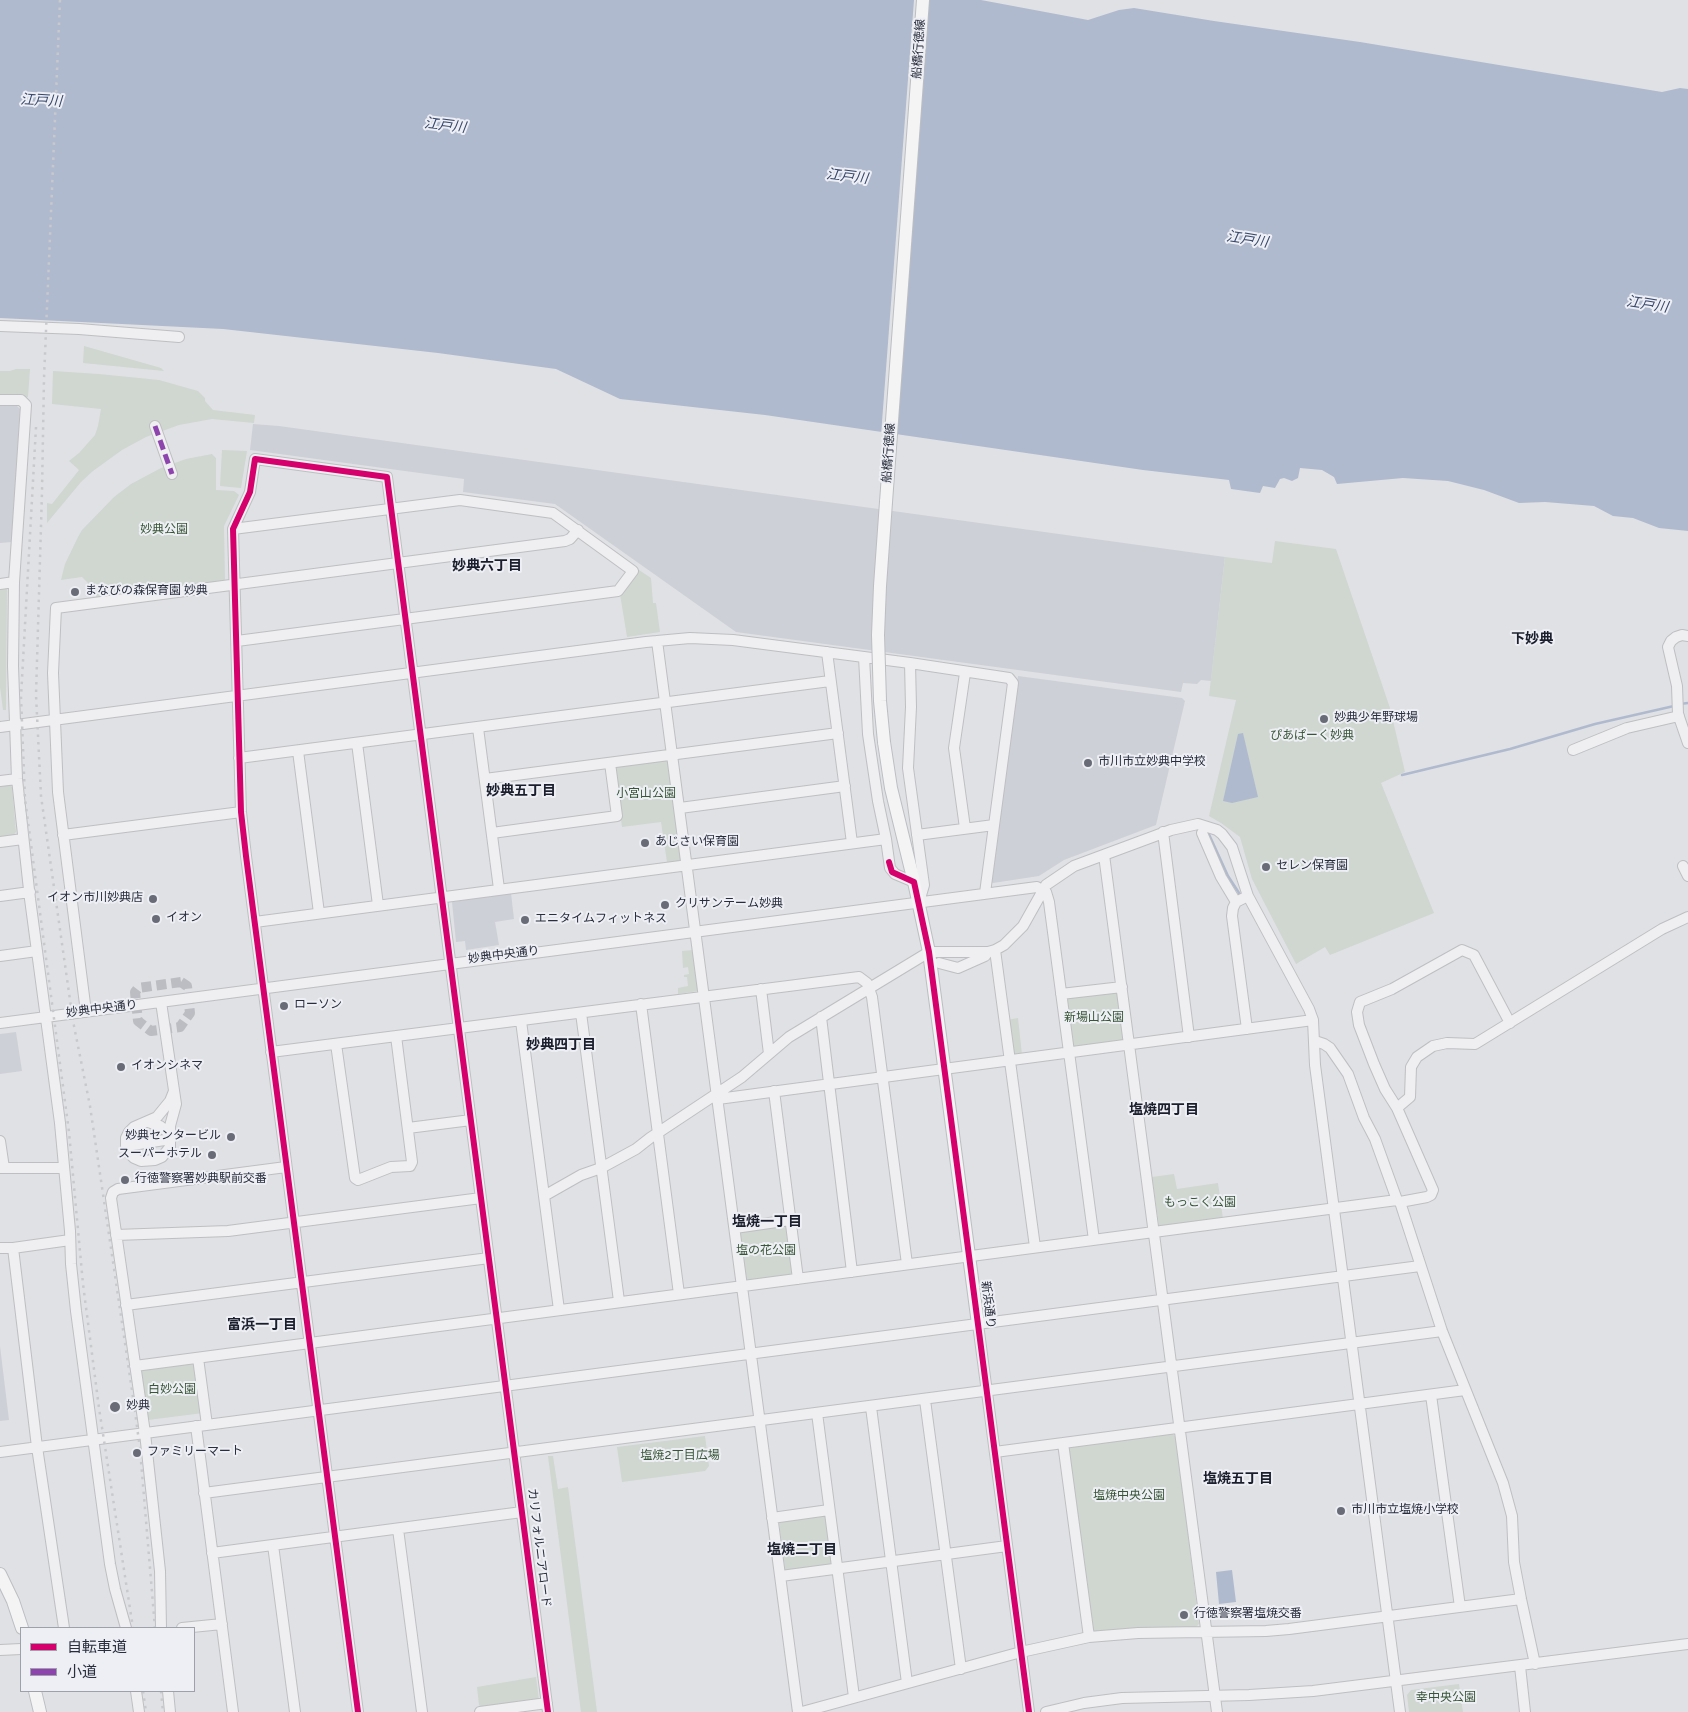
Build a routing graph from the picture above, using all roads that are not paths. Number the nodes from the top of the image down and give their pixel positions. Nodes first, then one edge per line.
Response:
1 (923, 0) edge
2 (0, 326) edge
3 (179, 337) dead end
4 (0, 400) edge
5 (155, 428) dead end
6 (171, 471) dead end
7 (391, 509) junction
8 (233, 529) junction
9 (578, 530) junction
10 (398, 563) junction
11 (14, 582) junction
12 (0, 584) edge
13 (235, 584) junction
14 (406, 619) junction
15 (1688, 636) edge
16 (657, 641) junction
17 (237, 642) junction
18 (827, 652) junction
19 (864, 657) junction
20 (910, 663) junction
21 (413, 673) junction
22 (966, 673) junction
23 (830, 681) junction
24 (238, 696) junction
25 (666, 703) junction
26 (1678, 715) junction
27 (54, 720) junction
28 (15, 726) junction
29 (0, 727) edge
30 (478, 728) junction
31 (838, 733) junction
32 (421, 735) junction
33 (357, 743) junction
34 (1688, 743) edge
35 (1573, 750) dead end
36 (298, 751) junction
37 (672, 755) junction
38 (240, 758) junction
39 (610, 763) junction
40 (17, 779) junction
41 (485, 779) junction
42 (0, 781) edge
43 (845, 786) junction
44 (680, 808) junction
45 (242, 812) junction
46 (994, 825) junction
47 (965, 828) junction
48 (1163, 832) junction
49 (492, 833) junction
50 (1202, 833) dead end
51 (63, 835) junction
52 (917, 835) junction
53 (24, 839) junction
54 (886, 839) junction
55 (0, 842) edge
56 (852, 843) junction
57 (1104, 855) junction
58 (687, 865) junction
59 (1683, 866) dead end
60 (1688, 876) edge
61 (914, 882) junction
62 (499, 890) junction
63 (1043, 890) junction
64 (30, 892) junction
65 (985, 894) junction
66 (0, 896) edge
67 (1248, 896) junction
68 (442, 897) junction
69 (919, 902) junction
70 (1236, 902) junction
71 (378, 905) junction
72 (319, 913) junction
73 (1688, 918) edge
74 (255, 922) junction
75 (696, 931) junction
76 (37, 951) junction
77 (992, 951) junction
78 (929, 952) junction
79 (0, 956) edge
80 (450, 963) junction
81 (939, 963) dead end
82 (870, 987) junction
83 (1122, 987) junction
84 (264, 989) junction
85 (761, 989) junction
86 (1062, 994) junction
87 (705, 996) junction
88 (161, 1002) junction
89 (641, 1004) junction
90 (86, 1012) junction
91 (581, 1013) junction
92 (46, 1016) junction
93 (820, 1017) junction
94 (521, 1020) junction
95 (1313, 1020) junction
96 (0, 1023) edge
97 (1510, 1023) junction
98 (459, 1028) junction
99 (1247, 1030) junction
100 (396, 1036) junction
101 (1190, 1037) junction
102 (1315, 1041) junction
103 (336, 1044) junction
104 (1130, 1045) junction
105 (271, 1052) junction
106 (1069, 1052) junction
107 (769, 1054) junction
108 (1010, 1060) junction
109 (944, 1068) junction
110 (883, 1077) junction
111 (828, 1084) junction
112 (174, 1091) junction
113 (774, 1091) junction
114 (717, 1097) junction
115 (1397, 1108) junction
116 (471, 1120) junction
117 (148, 1122) junction
118 (408, 1128) junction
119 (658, 1133) junction
120 (171, 1137) junction
121 (0, 1142) edge
122 (126, 1146) junction
123 (286, 1167) junction
124 (2, 1168) edge
125 (64, 1168) junction
126 (602, 1168) junction
127 (544, 1196) junction
128 (481, 1198) junction
129 (1398, 1201) junction
130 (1335, 1209) junction
131 (790, 1220) junction
132 (294, 1222) junction
133 (734, 1228) junction
134 (1154, 1232) junction
135 (116, 1235) junction
136 (70, 1240) junction
137 (1094, 1240) junction
138 (1035, 1247) junction
139 (0, 1248) edge
140 (13, 1248) junction
141 (969, 1256) junction
142 (489, 1258) junction
143 (907, 1264) junction
144 (1420, 1266) junction
145 (852, 1272) junction
146 (1344, 1276) junction
147 (798, 1279) junction
148 (302, 1282) junction
149 (742, 1286) junction
150 (679, 1294) junction
151 (1163, 1300) junction
152 (620, 1301) junction
153 (126, 1305) junction
154 (559, 1310) junction
155 (497, 1318) junction
156 (978, 1324) junction
157 (1442, 1331) junction
158 (310, 1343) junction
159 (1352, 1343) junction
160 (751, 1353) junction
161 (198, 1358) junction
162 (135, 1366) junction
163 (1172, 1367) junction
164 (506, 1386) junction
165 (1465, 1390) junction
166 (986, 1392) junction
167 (1431, 1395) junction
168 (925, 1400) junction
169 (1360, 1404) junction
170 (871, 1407) junction
171 (319, 1410) junction
172 (817, 1414) junction
173 (760, 1421) junction
174 (207, 1425) junction
175 (196, 1426) junction
176 (1180, 1428) junction
177 (145, 1433) junction
178 (92, 1440) junction
179 (1063, 1444) junction
180 (37, 1447) junction
181 (0, 1452) edge
182 (995, 1452) junction
183 (515, 1453) junction
184 (327, 1477) junction
185 (204, 1493) junction
186 (829, 1510) junction
187 (522, 1512) junction
188 (772, 1518) junction
189 (398, 1529) junction
190 (335, 1537) junction
191 (273, 1545) junction
192 (1007, 1546) junction
193 (212, 1553) junction
194 (946, 1554) junction
195 (891, 1561) junction
196 (837, 1568) junction
197 (0, 1574) edge
198 (780, 1576) junction
199 (1521, 1599) junction
200 (1460, 1606) junction
201 (1388, 1616) junction
202 (222, 1624) junction
203 (22, 1627) edge
204 (64, 1627) edge
205 (126, 1627) edge
206 (161, 1627) edge
207 (192, 1627) edge
208 (1207, 1632) junction
209 (1089, 1637) junction
210 (1688, 1644) edge
211 (20, 1649) edge
212 (0, 1650) edge
213 (1021, 1652) junction
214 (1535, 1664) junction
215 (1520, 1666) junction
216 (961, 1669) junction
217 (1396, 1680) junction
218 (908, 1683) junction
219 (35, 1692) edge
220 (136, 1692) edge
221 (168, 1692) edge
222 (1215, 1696) junction
223 (854, 1697) junction
224 (548, 1708) edge
225 (40, 1712) edge
226 (139, 1712) edge
227 (170, 1712) edge
228 (233, 1712) edge
229 (295, 1712) edge
230 (358, 1712) edge
231 (422, 1712) edge
232 (480, 1712) edge
233 (798, 1712) edge
234 (802, 1712) edge
235 (1028, 1712) edge
236 (1046, 1712) edge
237 (1217, 1712) edge
238 (1400, 1712) edge
239 (1525, 1712) edge

1 - 61 main road, 船橋行徳線, bridge
2 - 3 street
4 - 11 street
5 - 6 street
7 - 8 street
7 - 8 street, カリフォルニアロード
7 - 9 street
7 - 10 street, カリフォルニアロード
8 - 13 street
9 - 10 street
9 - 14 street
10 - 13 street
10 - 14 street, カリフォルニアロード
11 - 12 street
11 - 28 street
13 - 17 street
13 - 27 street
14 - 17 street
14 - 21 street, カリフォルニアロード
15 - 26 street
16 - 18 street
16 - 21 street
16 - 25 street
17 - 24 street
18 - 19 street
18 - 23 street
19 - 20 street
19 - 54 street
20 - 22 street
20 - 52 street
21 - 24 street
21 - 32 street, カリフォルニアロード
22 - 46 street
22 - 47 street
23 - 25 street
23 - 31 street
24 - 27 street
24 - 38 street
25 - 30 street
25 - 37 street
26 - 34 street
26 - 35 street
27 - 28 street
27 - 51 street
28 - 29 street
28 - 40 street
30 - 32 street
30 - 41 street
31 - 37 street
31 - 43 street
32 - 33 street
32 - 68 street, カリフォルニアロード
33 - 36 street
33 - 71 street
36 - 38 street
36 - 72 street
37 - 39 street
37 - 44 street
38 - 45 street
39 - 41 street
39 - 49 street
40 - 42 street
40 - 53 street
41 - 49 street
43 - 44 street
43 - 56 street
44 - 58 street
45 - 51 street
45 - 74 street
46 - 47 street
46 - 65 street
47 - 52 street
48 - 57 street
48 - 67 street
48 - 101 street
49 - 62 street
50 - 70 street
51 - 90 street
52 - 69 street
53 - 55 street
53 - 64 street
54 - 56 street
54 - 61 street
56 - 58 street
57 - 63 street
57 - 83 street
58 - 62 street
58 - 75 street
59 - 60 street
61 - 69 main road, 船橋行徳線
62 - 68 street
63 - 65 street, 妙典中央通り
63 - 77 street
63 - 86 street
64 - 66 street
64 - 76 street
65 - 69 street, 妙典中央通り
67 - 70 street
67 - 95 street
68 - 71 street
68 - 80 street, カリフォルニアロード
69 - 75 street, 妙典中央通り
69 - 78 main road, 新浜通り
70 - 99 street
71 - 72 street
72 - 74 street
73 - 97 street
74 - 84 street
75 - 80 street, 妙典中央通り
75 - 87 street
76 - 79 street
76 - 92 street
77 - 78 street
77 - 81 street
77 - 108 street
78 - 82 street
78 - 109 main road, 新浜通り
80 - 84 street, 妙典中央通り
80 - 98 street, カリフォルニアロード
82 - 85 street
82 - 93 street
82 - 110 street
83 - 86 street
83 - 104 street
84 - 88 street, 妙典中央通り
84 - 105 street
85 - 87 street
85 - 107 street
86 - 106 street
87 - 89 street
87 - 114 street
88 - 90 street, 妙典中央通り
88 - 112 street
89 - 91 street
89 - 119 street
90 - 92 street, 妙典中央通り
91 - 94 street
91 - 126 street
92 - 96 street, 妙典中央通り
92 - 125 street
93 - 107 street
93 - 111 street
94 - 98 street
94 - 127 street
95 - 99 street
95 - 102 street
97 - 115 street
97 - 115 street
98 - 100 street
98 - 116 street, カリフォルニアロード
99 - 101 street
100 - 103 street
100 - 118 street
101 - 104 street
102 - 129 street
102 - 130 street
103 - 105 street
103 - 118 street
104 - 106 street
104 - 134 street
105 - 123 street
106 - 108 street
106 - 137 street
107 - 114 street
108 - 109 street
108 - 138 street
109 - 110 street
109 - 141 main road, 新浜通り
110 - 111 street
110 - 143 street
111 - 113 street
111 - 145 street
112 - 117 street
112 - 120 street
113 - 114 street
113 - 131 street
114 - 119 street
114 - 133 street
115 - 129 street
116 - 118 street
116 - 128 street, カリフォルニアロード
117 - 120 street
117 - 122 street
119 - 126 street
119 - 150 street
120 - 122 street
120 - 122 street
121 - 124 street
123 - 132 street
123 - 135 street
124 - 125 street
125 - 136 street
126 - 127 street
126 - 152 street
127 - 154 street
128 - 132 street
128 - 142 street, カリフォルニアロード
129 - 130 street
129 - 144 street
130 - 134 street
130 - 146 street
131 - 133 street
131 - 147 street
132 - 135 street
132 - 148 street
133 - 149 street
134 - 137 street
134 - 151 street
135 - 153 street
136 - 140 street
136 - 178 street
137 - 138 street
138 - 141 street
139 - 140 street
140 - 180 street
141 - 143 street
141 - 156 main road, 新浜通り
142 - 148 street
142 - 155 street, カリフォルニアロード
143 - 145 street
144 - 146 street
144 - 157 street
145 - 147 street
146 - 151 street
146 - 159 street
147 - 149 street
148 - 153 street
148 - 158 street
149 - 150 street
149 - 160 street
150 - 152 street
151 - 156 street
151 - 163 street
152 - 154 street
153 - 162 street
154 - 155 street
155 - 158 street
155 - 164 street, カリフォルニアロード
156 - 160 street
156 - 166 street, 新浜通り
157 - 159 street
157 - 165 street
158 - 161 street
158 - 171 street
159 - 163 street
159 - 169 street
160 - 164 street
160 - 173 street
161 - 162 street
161 - 174 street
162 - 177 street
163 - 166 street
163 - 176 street
164 - 171 street
164 - 183 street, カリフォルニアロード
165 - 167 street
165 - 199 street
166 - 168 street
166 - 182 street, 新浜通り
167 - 169 street
167 - 200 street
168 - 170 street
168 - 194 street
169 - 176 street
169 - 201 street
170 - 172 street
170 - 195 street
171 - 174 street
171 - 184 street
172 - 173 street
172 - 186 street
173 - 183 street
173 - 188 street
174 - 175 street
175 - 177 street
175 - 185 street
176 - 179 street
176 - 208 street
177 - 178 street
177 - 206 street
178 - 180 street
178 - 205 street
179 - 182 street
179 - 209 street
180 - 181 street
180 - 204 street
182 - 192 street, 新浜通り
183 - 184 street
183 - 187 street, カリフォルニアロード
184 - 185 street
184 - 190 street
185 - 193 street
186 - 188 street
186 - 196 street
187 - 189 street
187 - 224 street, カリフォルニアロード
188 - 198 street
189 - 190 street
189 - 231 street
190 - 191 street
190 - 230 street
191 - 193 street
191 - 229 street
192 - 194 street
192 - 213 street, 新浜通り
193 - 202 street
194 - 195 street
194 - 216 street
195 - 196 street
195 - 218 street
196 - 198 street
196 - 223 street
197 - 203 main road
198 - 233 street
199 - 200 street
199 - 214 street
200 - 201 street
201 - 208 street
201 - 217 street
202 - 207 street
202 - 228 street
208 - 209 street
208 - 222 street
209 - 213 street
210 - 214 street
211 - 212 street
213 - 216 street
213 - 235 street, 新浜通り
214 - 215 street
215 - 217 street
215 - 239 street
216 - 218 street
217 - 222 street
217 - 238 street
218 - 223 street
219 - 225 main road
220 - 226 street
221 - 227 street
222 - 236 street
222 - 237 street
223 - 234 street
224 - 232 street

